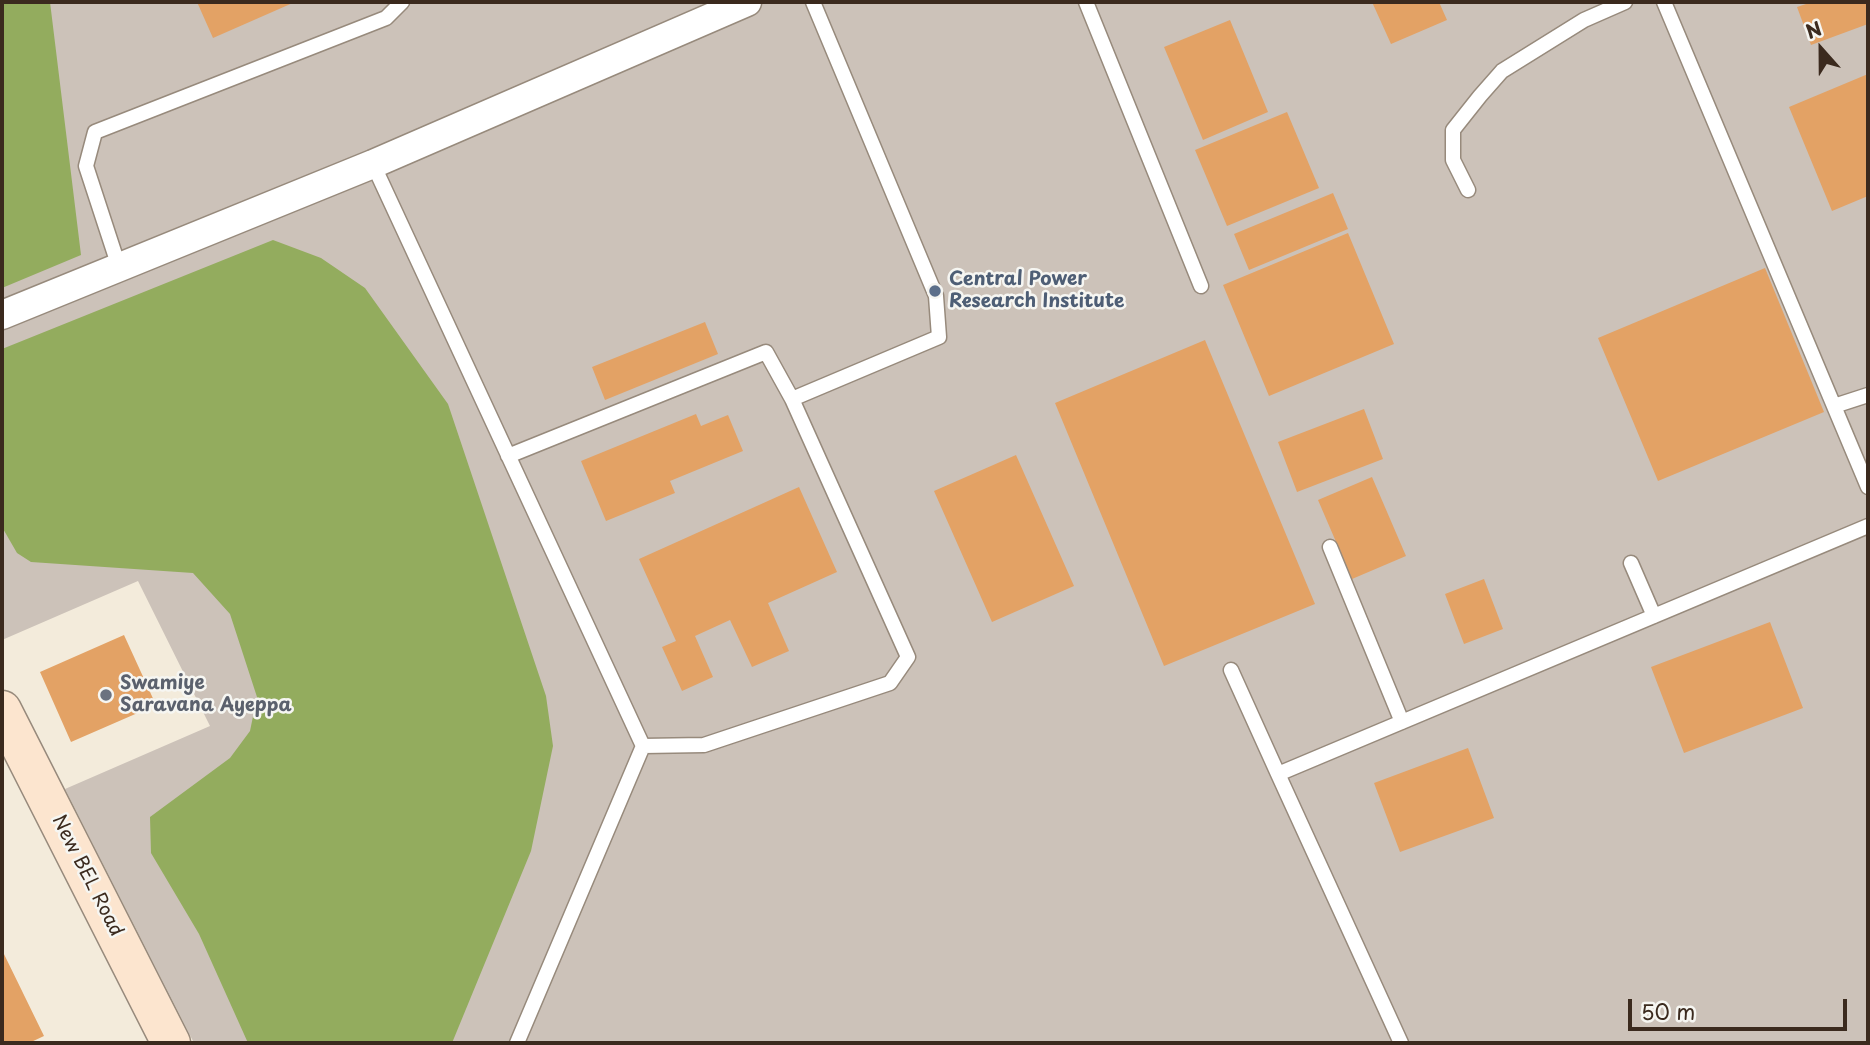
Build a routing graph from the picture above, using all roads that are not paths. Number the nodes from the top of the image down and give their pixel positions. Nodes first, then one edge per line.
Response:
1 (402, 2) edge
2 (747, 2) edge
3 (813, 2) edge
4 (1086, 2) edge
5 (1625, 2) edge
6 (1664, 2) edge
7 (373, 164) junction
8 (1468, 190) dead end
9 (119, 267) junction
10 (1201, 286) dead end
11 (2, 315) edge
12 (1868, 395) edge
13 (792, 399) junction
14 (1834, 406) junction
15 (508, 456) junction
16 (1868, 487) edge
17 (1868, 526) edge
18 (1330, 547) dead end
19 (1631, 563) dead end
20 (1654, 616) junction
21 (1231, 670) dead end
22 (2, 710) edge
23 (1402, 722) junction
24 (2, 746) edge
25 (643, 746) junction
26 (1278, 774) junction
27 (150, 1043) edge
28 (171, 1043) edge
29 (517, 1043) edge
30 (1401, 1043) edge

1 - 9 lane
2 - 7 street
3 - 13 lane
4 - 10 lane
5 - 8 lane
6 - 14 lane
7 - 9 street
7 - 15 lane
9 - 11 street
12 - 14 lane
13 - 15 lane
13 - 25 lane
14 - 16 lane
15 - 25 lane
17 - 20 lane
18 - 23 lane
19 - 20 lane
20 - 23 lane
21 - 26 lane
22 - 28 main road, New BEL Road
23 - 26 lane
24 - 27 main road, New BEL Road
25 - 29 lane
26 - 30 lane

